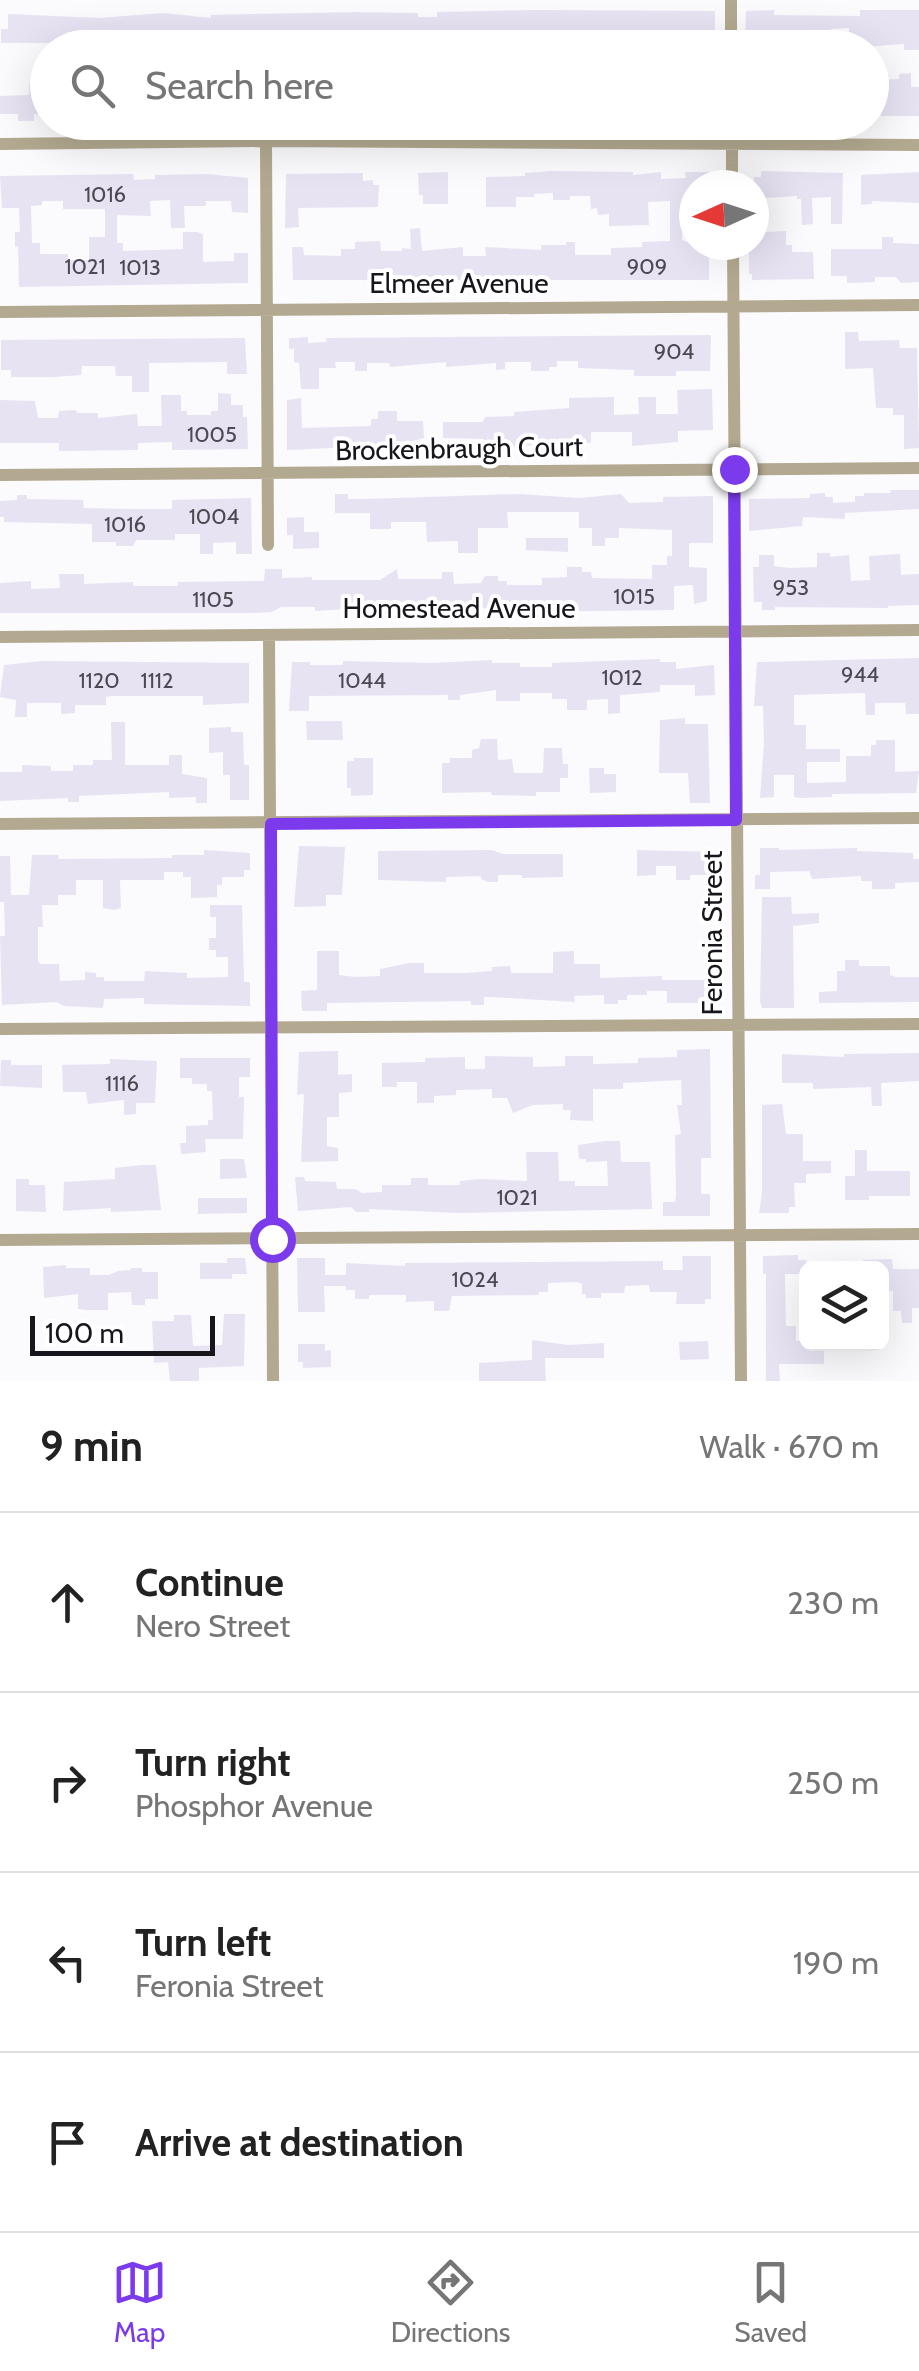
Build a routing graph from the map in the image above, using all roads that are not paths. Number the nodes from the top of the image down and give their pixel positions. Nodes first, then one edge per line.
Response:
1 (730, 0) edge
2 (731, 30) edge
3 (732, 140) edge
4 (266, 141) junction
5 (0, 144) edge
6 (919, 145) edge
7 (732, 146) junction
8 (732, 170) edge
9 (733, 260) edge
10 (919, 305) edge
11 (733, 306) junction
12 (268, 309) junction
13 (0, 312) edge
14 (919, 468) edge
15 (734, 469) junction
16 (0, 475) edge
17 (268, 475) junction
18 (268, 545) dead end
19 (919, 630) edge
20 (735, 631) junction
21 (269, 635) junction
22 (0, 637) edge
23 (919, 818) edge
24 (736, 820) junction
25 (0, 824) edge
26 (271, 824) junction
27 (919, 1024) edge
28 (738, 1025) junction
29 (271, 1028) junction
30 (0, 1029) edge
31 (919, 1234) edge
32 (740, 1235) junction
33 (272, 1239) junction
34 (0, 1240) edge
35 (273, 1381) edge
36 (741, 1381) edge

1 - 2 street
3 - 7 street
4 - 5 street
4 - 7 street
4 - 12 street
6 - 7 street
7 - 8 street
9 - 11 street, Feronia Street
10 - 11 street, Elmeer Avenue
11 - 12 street, Elmeer Avenue
11 - 15 street, Feronia Street
12 - 13 street, Elmeer Avenue
12 - 17 street
14 - 15 street, Brockenbraugh Court
15 - 17 street, Brockenbraugh Court
15 - 20 street, Feronia Street
16 - 17 street, Brockenbraugh Court
17 - 18 street
19 - 20 street, Homestead Avenue
20 - 21 street, Homestead Avenue
20 - 24 street, Feronia Street
21 - 22 street, Homestead Avenue
21 - 26 street
23 - 24 street
24 - 26 street
24 - 28 street, Feronia Street
25 - 26 street
26 - 29 street
27 - 28 street
28 - 29 street
28 - 32 street, Feronia Street
29 - 30 street
29 - 33 street
31 - 32 street
32 - 33 street
32 - 36 street, Feronia Street
33 - 34 street
33 - 35 street

